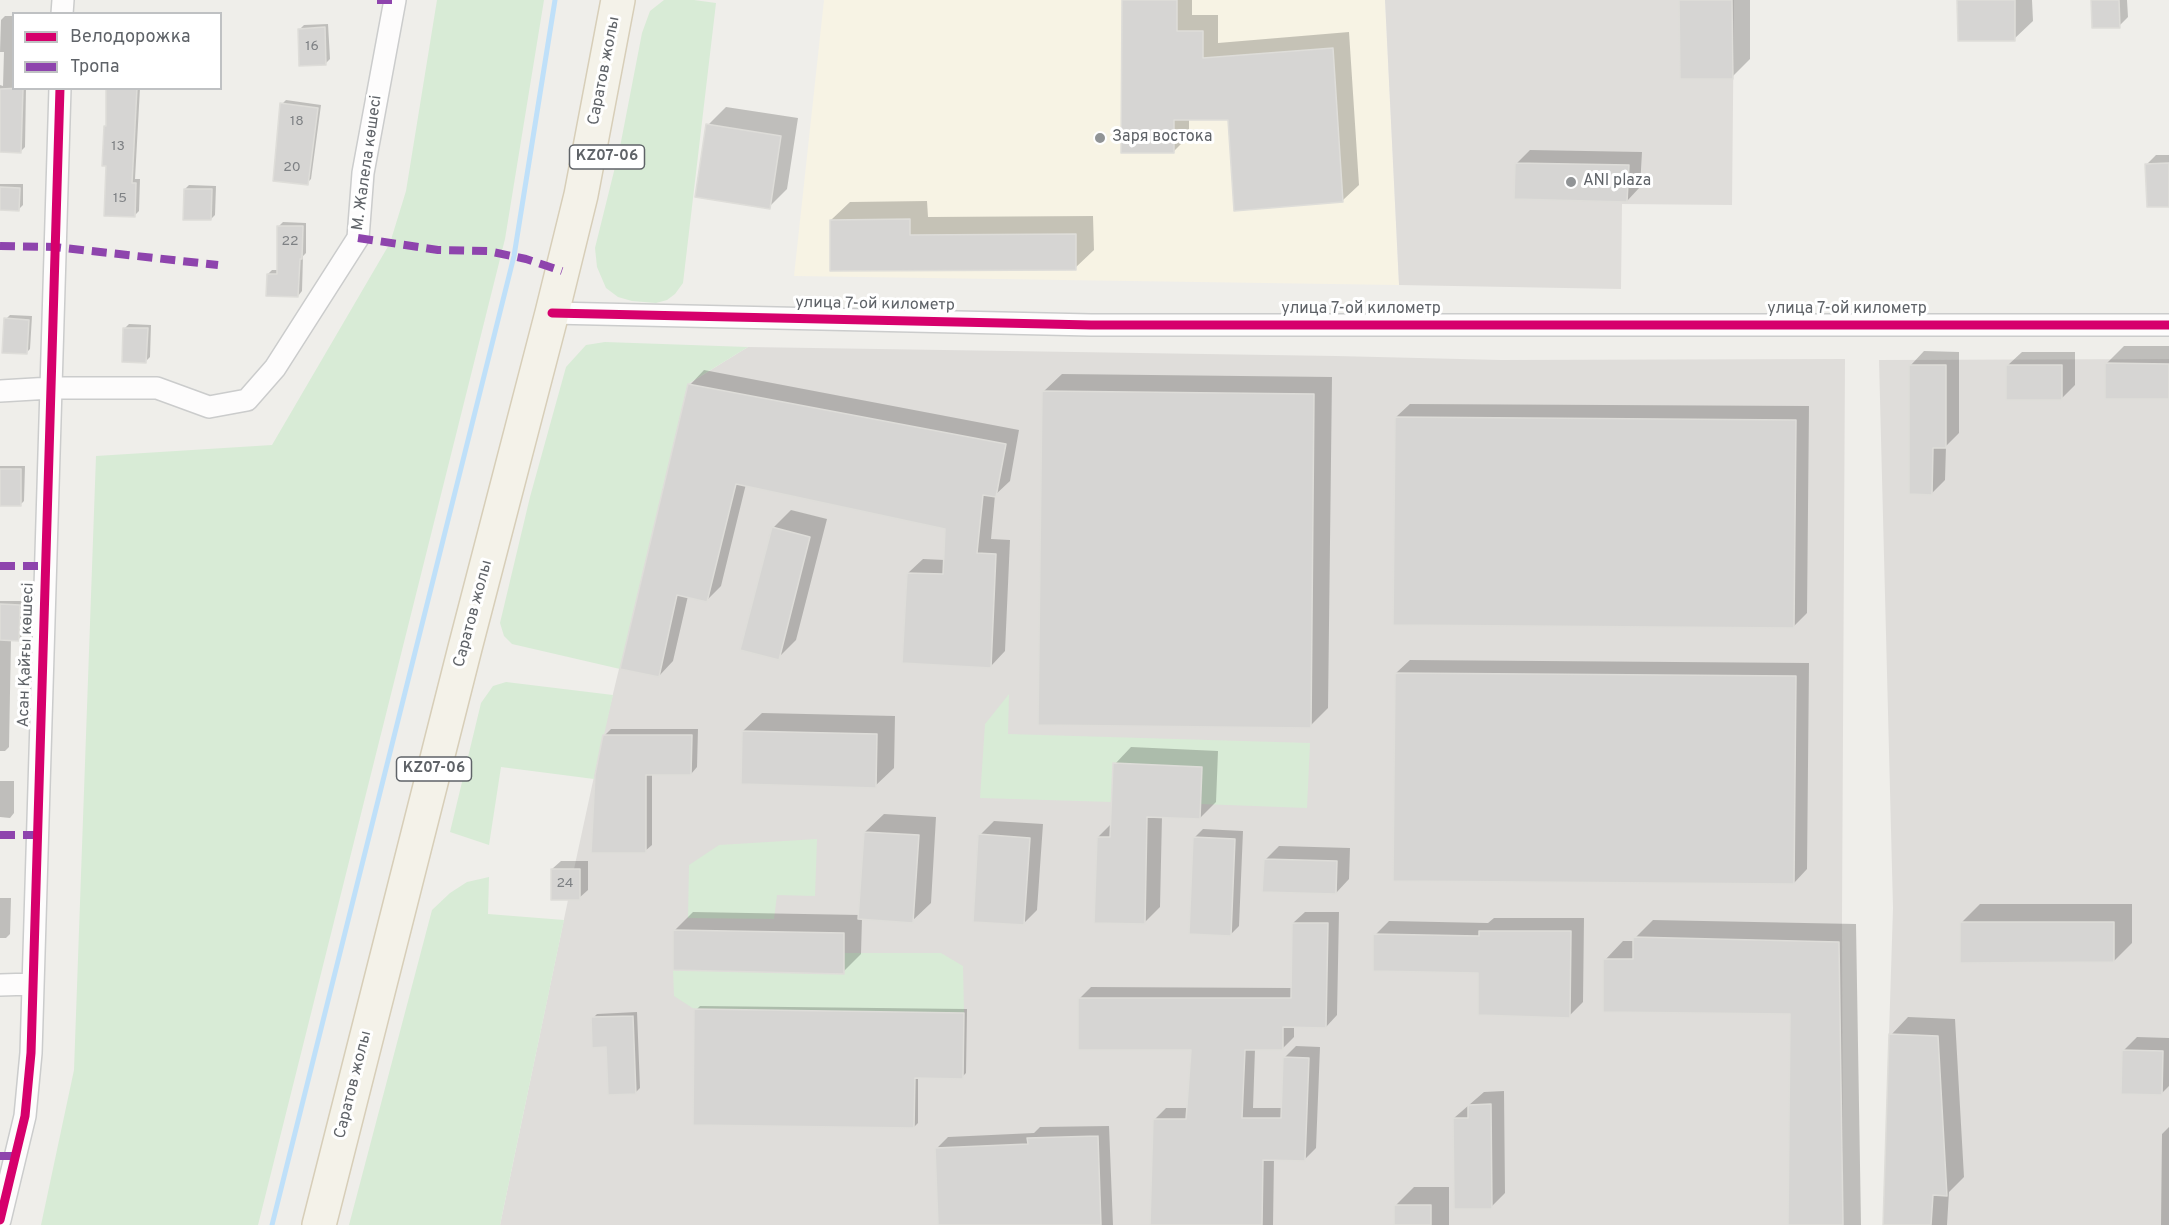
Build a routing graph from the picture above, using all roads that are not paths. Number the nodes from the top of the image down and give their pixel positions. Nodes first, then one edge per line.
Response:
1 (395, 0) edge
2 (618, 0) edge
3 (636, 0) edge
4 (60, 90) edge
5 (561, 313) junction
6 (2169, 326) edge
7 (51, 388) junction
8 (0, 391) edge
9 (32, 984) junction
10 (0, 985) edge
11 (0, 1220) edge
12 (319, 1225) edge
13 (338, 1225) edge

1 - 7 street, М. Жалела көшесі
2 - 5 main road, Саратов жолы / KZ07-06
3 - 5 main road, Саратов жолы / KZ07-06
4 - 7 street, Асан Қайғы көшесі
5 - 6 street, улица 7-ой километр
5 - 12 main road, Саратов жолы / KZ07-06
5 - 13 main road, Саратов жолы / KZ07-06
7 - 8 street
7 - 9 street, Асан Қайғы көшесі
9 - 10 street
9 - 11 street, Асан Қайғы көшесі

